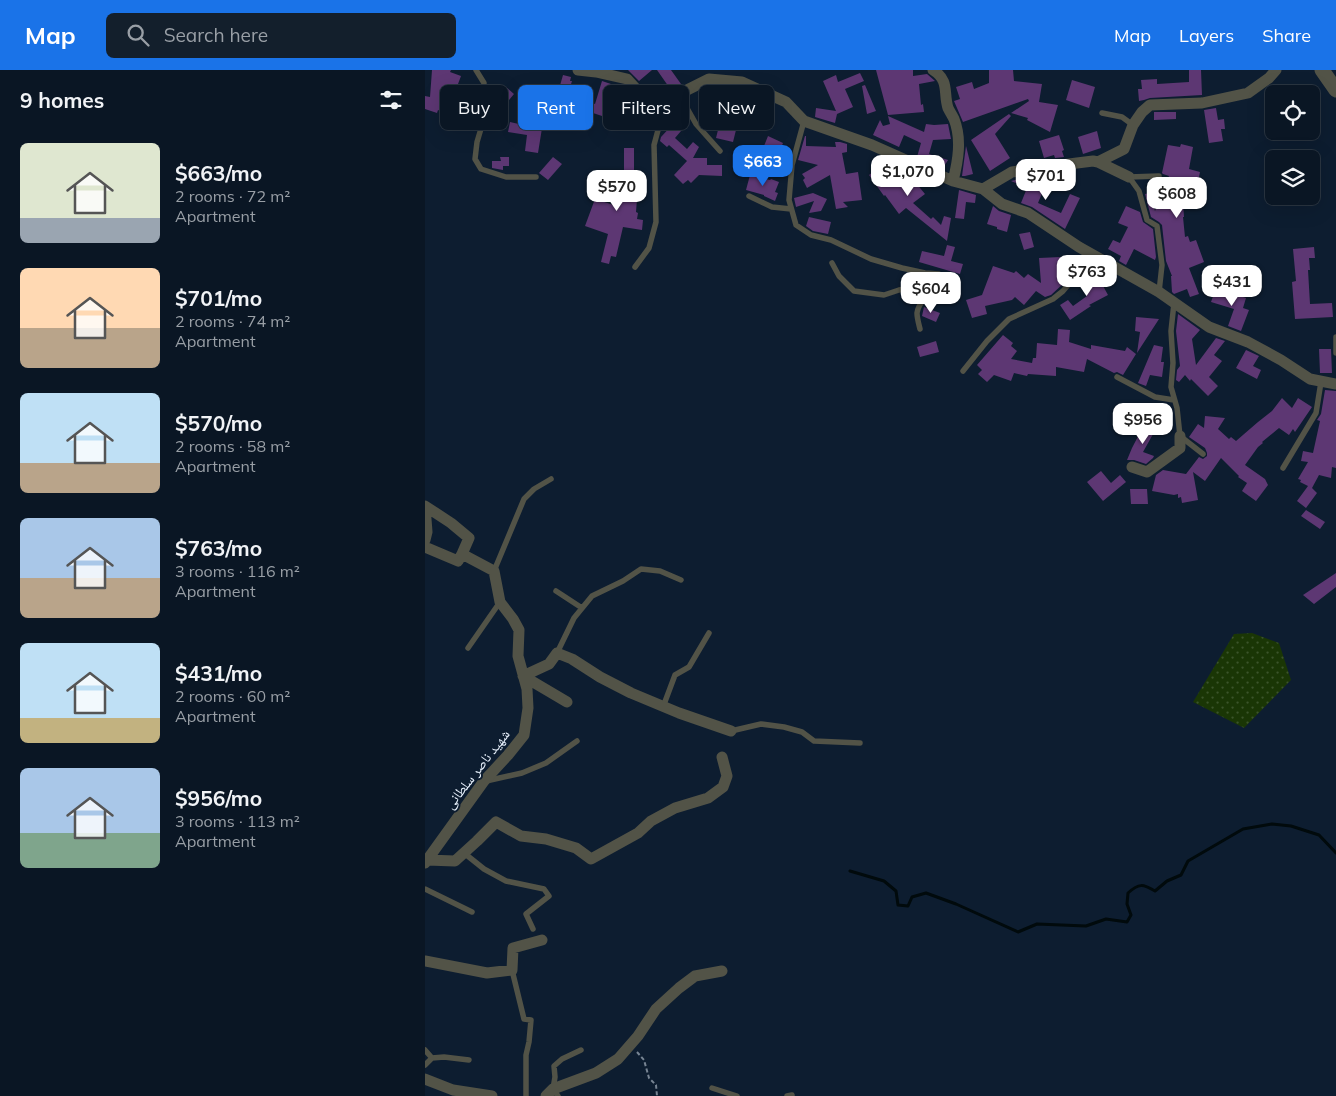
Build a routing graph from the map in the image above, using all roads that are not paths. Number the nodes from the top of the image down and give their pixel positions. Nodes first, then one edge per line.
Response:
1 (476, 70) edge
2 (578, 70) edge
3 (933, 70) edge
4 (1276, 70) edge
5 (1321, 70) edge
6 (632, 85) edge
7 (689, 89) edge
8 (1336, 90) edge
9 (689, 112) edge
10 (1102, 113) dead end
11 (804, 122) junction
12 (1133, 125) junction
13 (658, 130) edge
14 (720, 151) dead end
15 (1098, 162) junction
16 (1159, 176) dead end
17 (537, 177) dead end
18 (1129, 178) junction
19 (953, 181) junction
20 (983, 189) junction
21 (749, 196) dead end
22 (791, 209) junction
23 (1103, 261) junction
24 (832, 263) dead end
25 (635, 267) dead end
26 (940, 287) junction
27 (1159, 292) junction
28 (1174, 303) junction
29 (920, 329) dead end
30 (1336, 337) edge
31 (1336, 353) edge
32 (963, 371) dead end
33 (1117, 377) dead end
34 (1321, 382) junction
35 (1336, 384) edge
36 (1174, 400) junction
37 (1180, 436) junction
38 (1203, 454) dead end
39 (1132, 467) dead end
40 (1283, 468) dead end
41 (551, 479) dead end
42 (426, 524) edge
43 (425, 540) edge
44 (425, 547) edge
45 (461, 554) junction
46 (494, 571) junction
47 (681, 580) dead end
48 (555, 590) dead end
49 (499, 602) junction
50 (582, 608) junction
51 (709, 633) dead end
52 (468, 648) dead end
53 (557, 653) junction
54 (523, 676) junction
55 (567, 702) dead end
56 (663, 706) junction
57 (731, 731) joint
58 (577, 741) dead end
59 (860, 743) dead end
60 (722, 757) dead end
61 (484, 781) junction
62 (464, 852) junction
63 (426, 862) edge
64 (425, 889) edge
65 (472, 912) dead end
66 (533, 929) dead end
67 (542, 940) dead end
68 (425, 961) edge
69 (512, 970) junction
70 (722, 971) dead end
71 (425, 1050) edge
72 (581, 1050) dead end
73 (432, 1058) junction
74 (469, 1060) dead end
75 (425, 1064) edge
76 (425, 1079) edge
77 (712, 1088) dead end
78 (456, 1093) edge
79 (552, 1094) edge
80 (492, 1096) edge
81 (526, 1096) edge
82 (737, 1096) edge

1 - 17 lane
2 - 6 street
3 - 19 street
4 - 12 street
5 - 8 street
7 - 11 street
9 - 14 lane
10 - 12 lane
11 - 19 street
11 - 22 lane
12 - 15 street
13 - 25 lane
15 - 18 street
15 - 20 street
16 - 18 lane
18 - 27 lane
19 - 20 street
20 - 23 street
21 - 22 lane
22 - 26 lane
23 - 27 street
23 - 32 lane
24 - 26 lane
26 - 29 lane
27 - 28 street
28 - 34 street
28 - 36 lane
30 - 31 lane
33 - 36 lane
34 - 35 street
34 - 40 lane
36 - 37 lane
37 - 38 lane
37 - 39 street
41 - 46 lane
42 - 43 street
42 - 45 street
44 - 45 street
45 - 46 street
46 - 49 street
47 - 50 lane
48 - 50 lane
49 - 52 lane
49 - 54 street, شهید ناصر سلطانی
50 - 53 lane
51 - 56 lane
53 - 54 street
53 - 56 street
54 - 55 street
54 - 61 street, شهید ناصر سلطانی
56 - 57 street
57 - 59 lane
58 - 61 lane
60 - 62 street
61 - 63 street, شهید ناصر سلطانی
62 - 63 street
62 - 66 lane
64 - 65 lane
67 - 69 street
68 - 69 street
69 - 81 lane
70 - 79 street
71 - 73 lane
72 - 79 lane
73 - 74 lane
73 - 75 lane
76 - 78 street
77 - 82 lane
78 - 80 street

